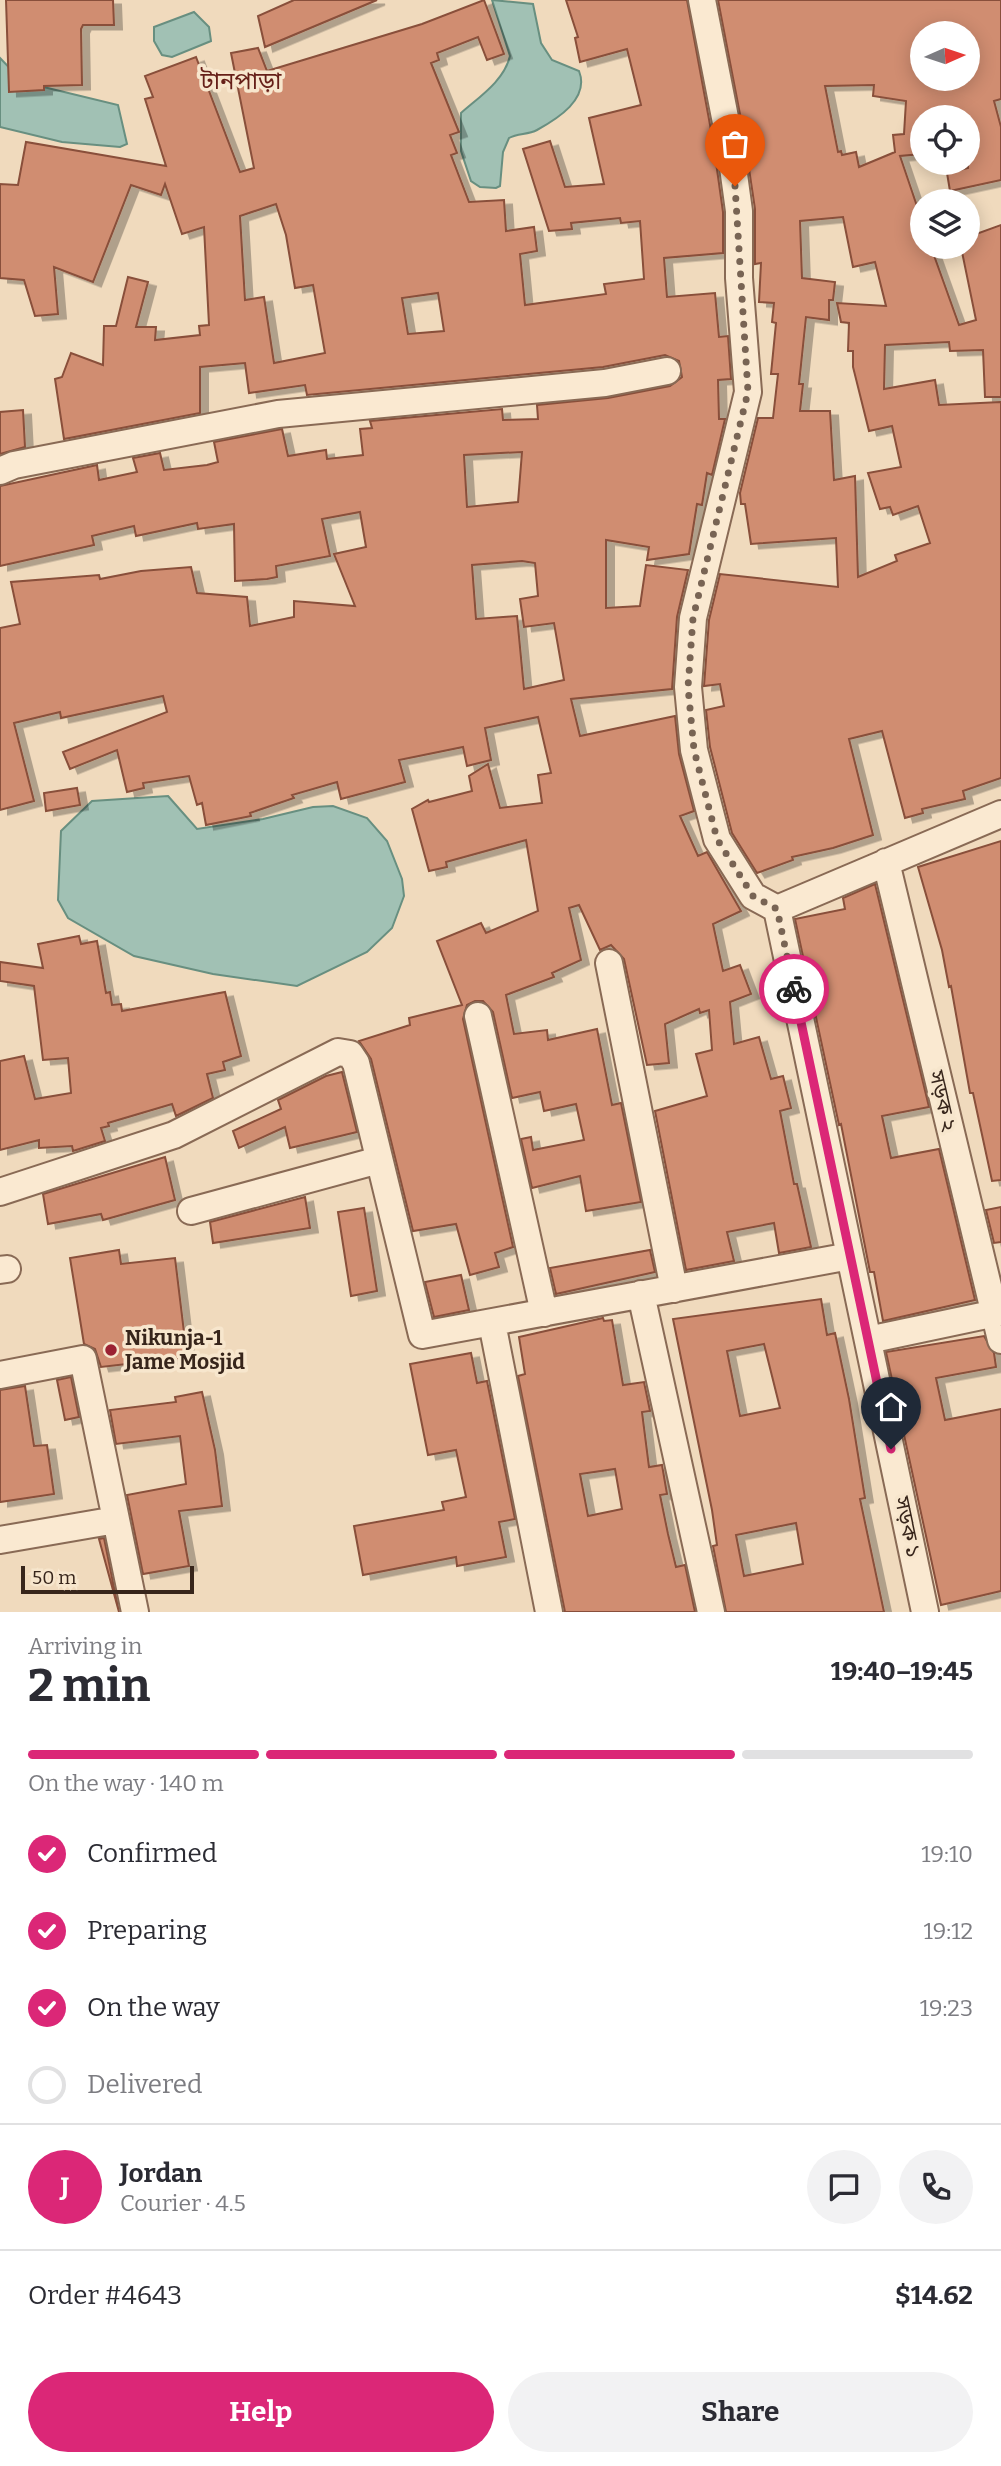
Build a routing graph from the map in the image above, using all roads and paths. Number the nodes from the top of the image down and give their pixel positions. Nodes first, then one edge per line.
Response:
1 (702, 0) edge
2 (667, 371) dead end
3 (0, 471) edge
4 (1001, 814) edge
5 (886, 862) junction
6 (777, 909) junction
7 (609, 963) dead end
8 (478, 1016) dead end
9 (379, 1160) junction
10 (0, 1192) edge
11 (191, 1210) dead end
12 (850, 1255) junction
13 (674, 1289) junction
14 (641, 1294) junction
15 (998, 1312) edge
16 (544, 1313) junction
17 (492, 1323) junction
18 (868, 1340) junction
19 (1001, 1340) edge
20 (0, 1376) edge
21 (116, 1520) junction
22 (0, 1540) edge
23 (135, 1612) edge
24 (549, 1612) edge
25 (711, 1612) edge
26 (925, 1612) edge

1 - 6 street
2 - 3 street
4 - 5 street
5 - 6 street
5 - 15 street, সড়ক ২
6 - 12 street, সড়ক ১
7 - 13 street
8 - 16 street
9 - 10 street
9 - 11 street
9 - 17 street
12 - 13 street
12 - 18 street, সড়ক ১
13 - 14 street
14 - 16 street
14 - 25 street
15 - 18 street
15 - 19 street, সড়ক ২
16 - 17 street
17 - 24 street
18 - 26 street, সড়ক ১
20 - 21 street
21 - 22 street
21 - 23 street

